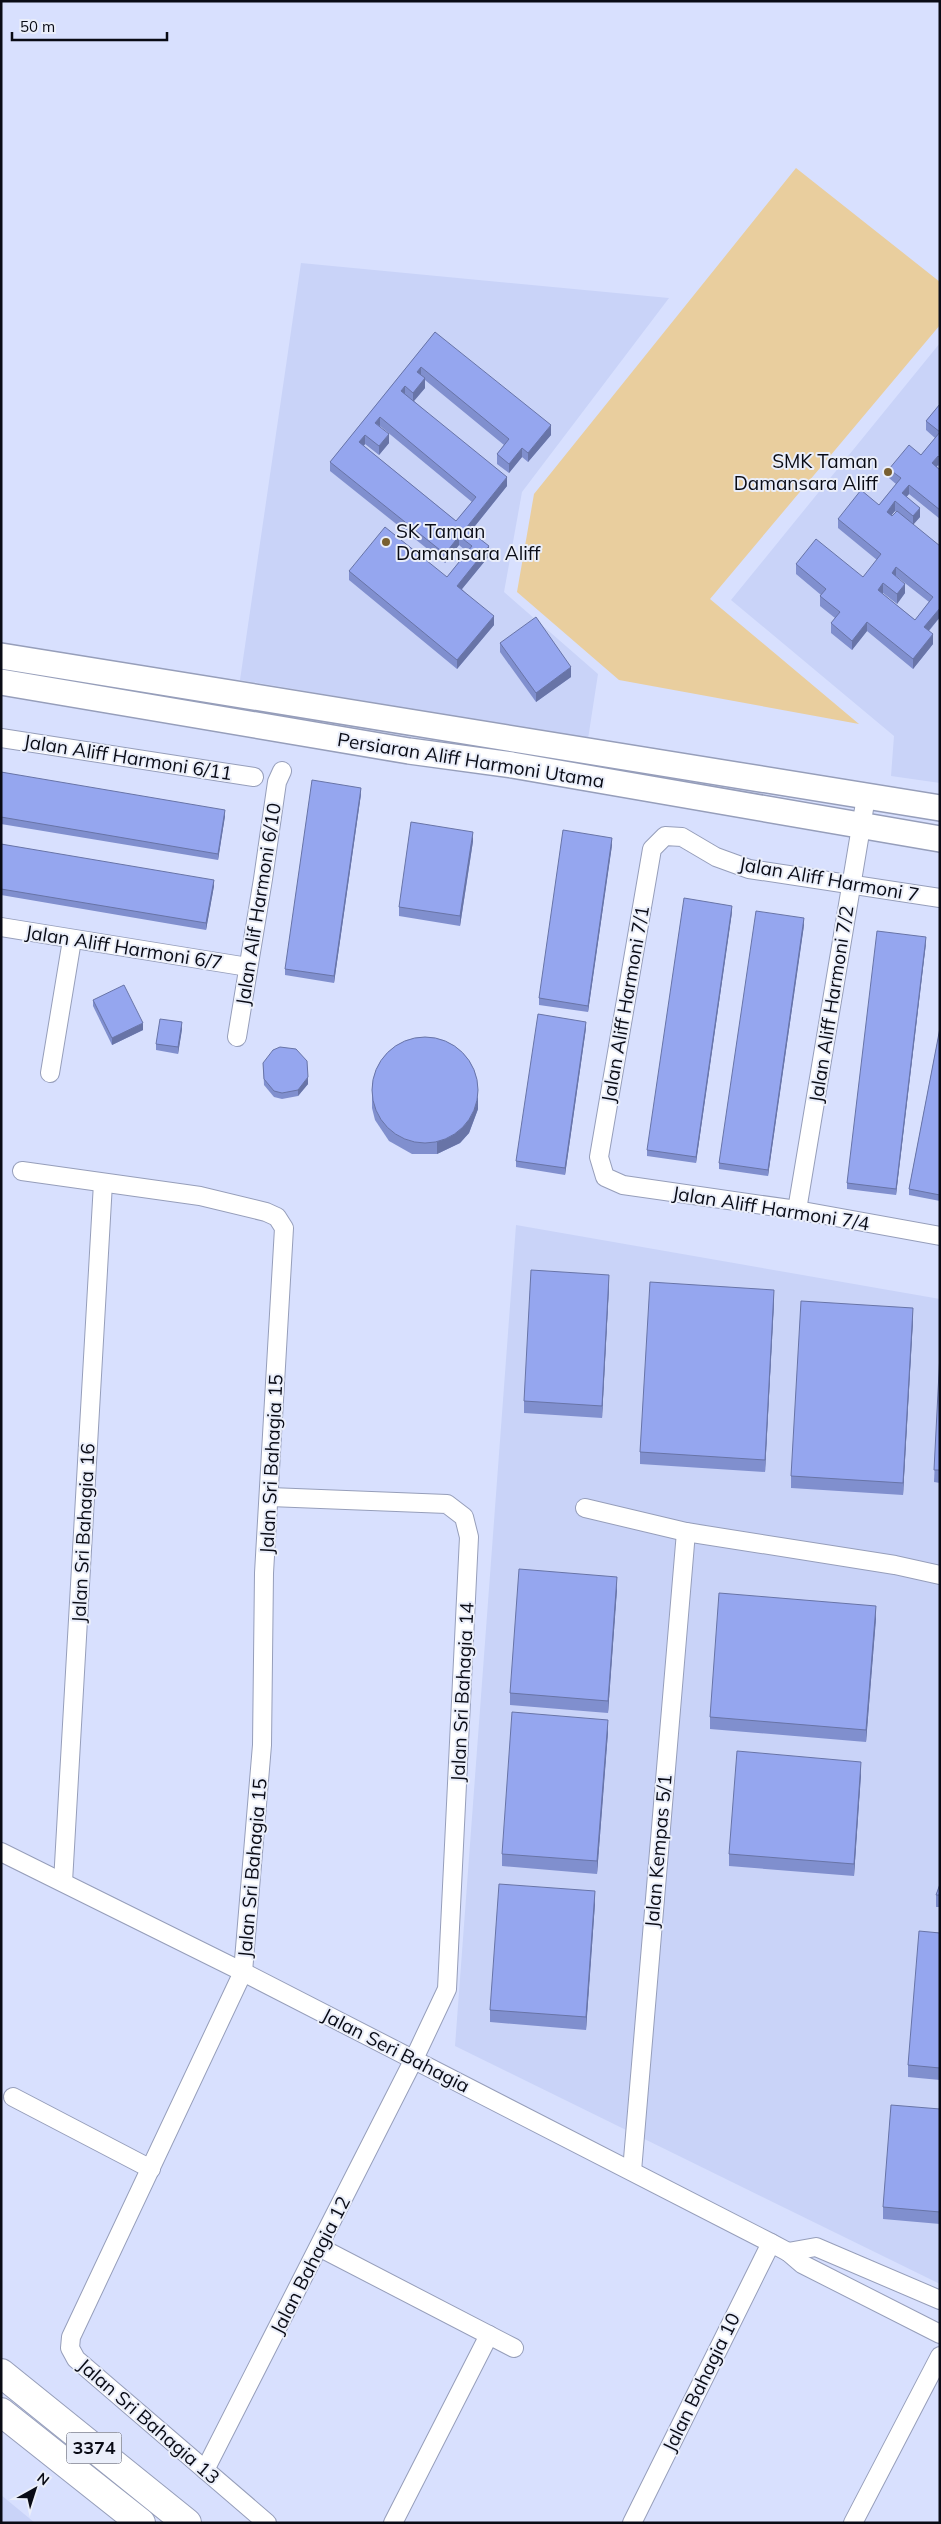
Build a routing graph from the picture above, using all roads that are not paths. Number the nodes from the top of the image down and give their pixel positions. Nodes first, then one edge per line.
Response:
1 (1, 656) edge
2 (1, 682) edge
3 (1, 738) edge
4 (282, 772) dead end
5 (254, 776) dead end
6 (866, 797) junction
7 (940, 808) edge
8 (860, 826) junction
9 (665, 836) joint
10 (940, 839) edge
11 (850, 885) junction
12 (940, 898) edge
13 (1, 927) edge
14 (72, 940) junction
15 (248, 967) junction
16 (236, 1037) dead end
17 (50, 1073) dead end
18 (22, 1171) dead end
19 (605, 1177) joint
20 (103, 1183) junction
21 (797, 1210) junction
22 (940, 1236) edge
23 (270, 1497) junction
24 (585, 1508) dead end
25 (686, 1532) junction
26 (940, 1575) edge
27 (1, 1852) edge
28 (63, 1882) junction
29 (243, 1972) junction
30 (414, 2059) junction
31 (13, 2097) dead end
32 (150, 2169) junction
33 (632, 2171) junction
34 (771, 2243) junction
35 (318, 2247) junction
36 (788, 2252) junction
37 (940, 2300) edge
38 (940, 2334) edge
39 (489, 2335) junction
40 (514, 2348) dead end
41 (940, 2356) edge
42 (1, 2373) edge
43 (1, 2412) edge
44 (205, 2470) junction
45 (142, 2523) edge
46 (187, 2523) edge
47 (267, 2523) edge
48 (393, 2523) edge
49 (632, 2523) edge
50 (853, 2523) edge

1 - 6 street, Persiaran Aliff Harmoni Utama
2 - 8 street, Persiaran Aliff Harmoni Utama
3 - 5 street, Jalan Aliff Harmoni 6/11
4 - 15 street, Jalan Alif Harmoni 6/10
6 - 7 street, Persiaran Aliff Harmoni Utama
6 - 8 street, Jalan Aliff Harmoni 7/2
8 - 10 street, Persiaran Aliff Harmoni Utama
8 - 11 street, Jalan Aliff Harmoni 7/2
9 - 11 street, Jalan Aliff Harmoni 7
9 - 19 street, Jalan Aliff Harmoni 7/1
11 - 12 street, Jalan Aliff Harmoni 7
11 - 21 street, Jalan Aliff Harmoni 7/2
13 - 14 street, Jalan Aliff Harmoni 6/7
14 - 15 street, Jalan Aliff Harmoni 6/7
14 - 17 street
15 - 16 street, Jalan Alif Harmoni 6/10
18 - 20 street, Jalan Sri Bahagia 15
19 - 21 street, Jalan Aliff Harmoni 7/4
20 - 23 street, Jalan Sri Bahagia 15
20 - 28 street, Jalan Sri Bahagia 16
21 - 22 street, Jalan Aliff Harmoni 7/4
23 - 29 street, Jalan Sri Bahagia 15
23 - 30 street, Jalan Sri Bahagia 14
24 - 25 street
25 - 26 street
25 - 33 street, Jalan Kempas 5/1
27 - 28 street, Jalan Seri Bahagia
28 - 29 street, Jalan Seri Bahagia
29 - 30 street, Jalan Seri Bahagia
29 - 32 street, Jalan Sri Bahagia 13
30 - 33 street, Jalan Seri Bahagia
30 - 35 street, Jalan Bahagia 12
31 - 32 street
32 - 44 street, Jalan Sri Bahagia 13
33 - 34 street, Jalan Seri Bahagia
34 - 36 street, Jalan Seri Bahagia
34 - 49 street, Jalan Bahagia 10
35 - 39 street
35 - 44 street, Jalan Bahagia 12
36 - 37 street
36 - 38 street, Jalan Seri Bahagia
39 - 40 street
39 - 48 street
41 - 50 street
42 - 46 main road, 3374
43 - 45 main road, 3374
44 - 47 street, Jalan Sri Bahagia 13

